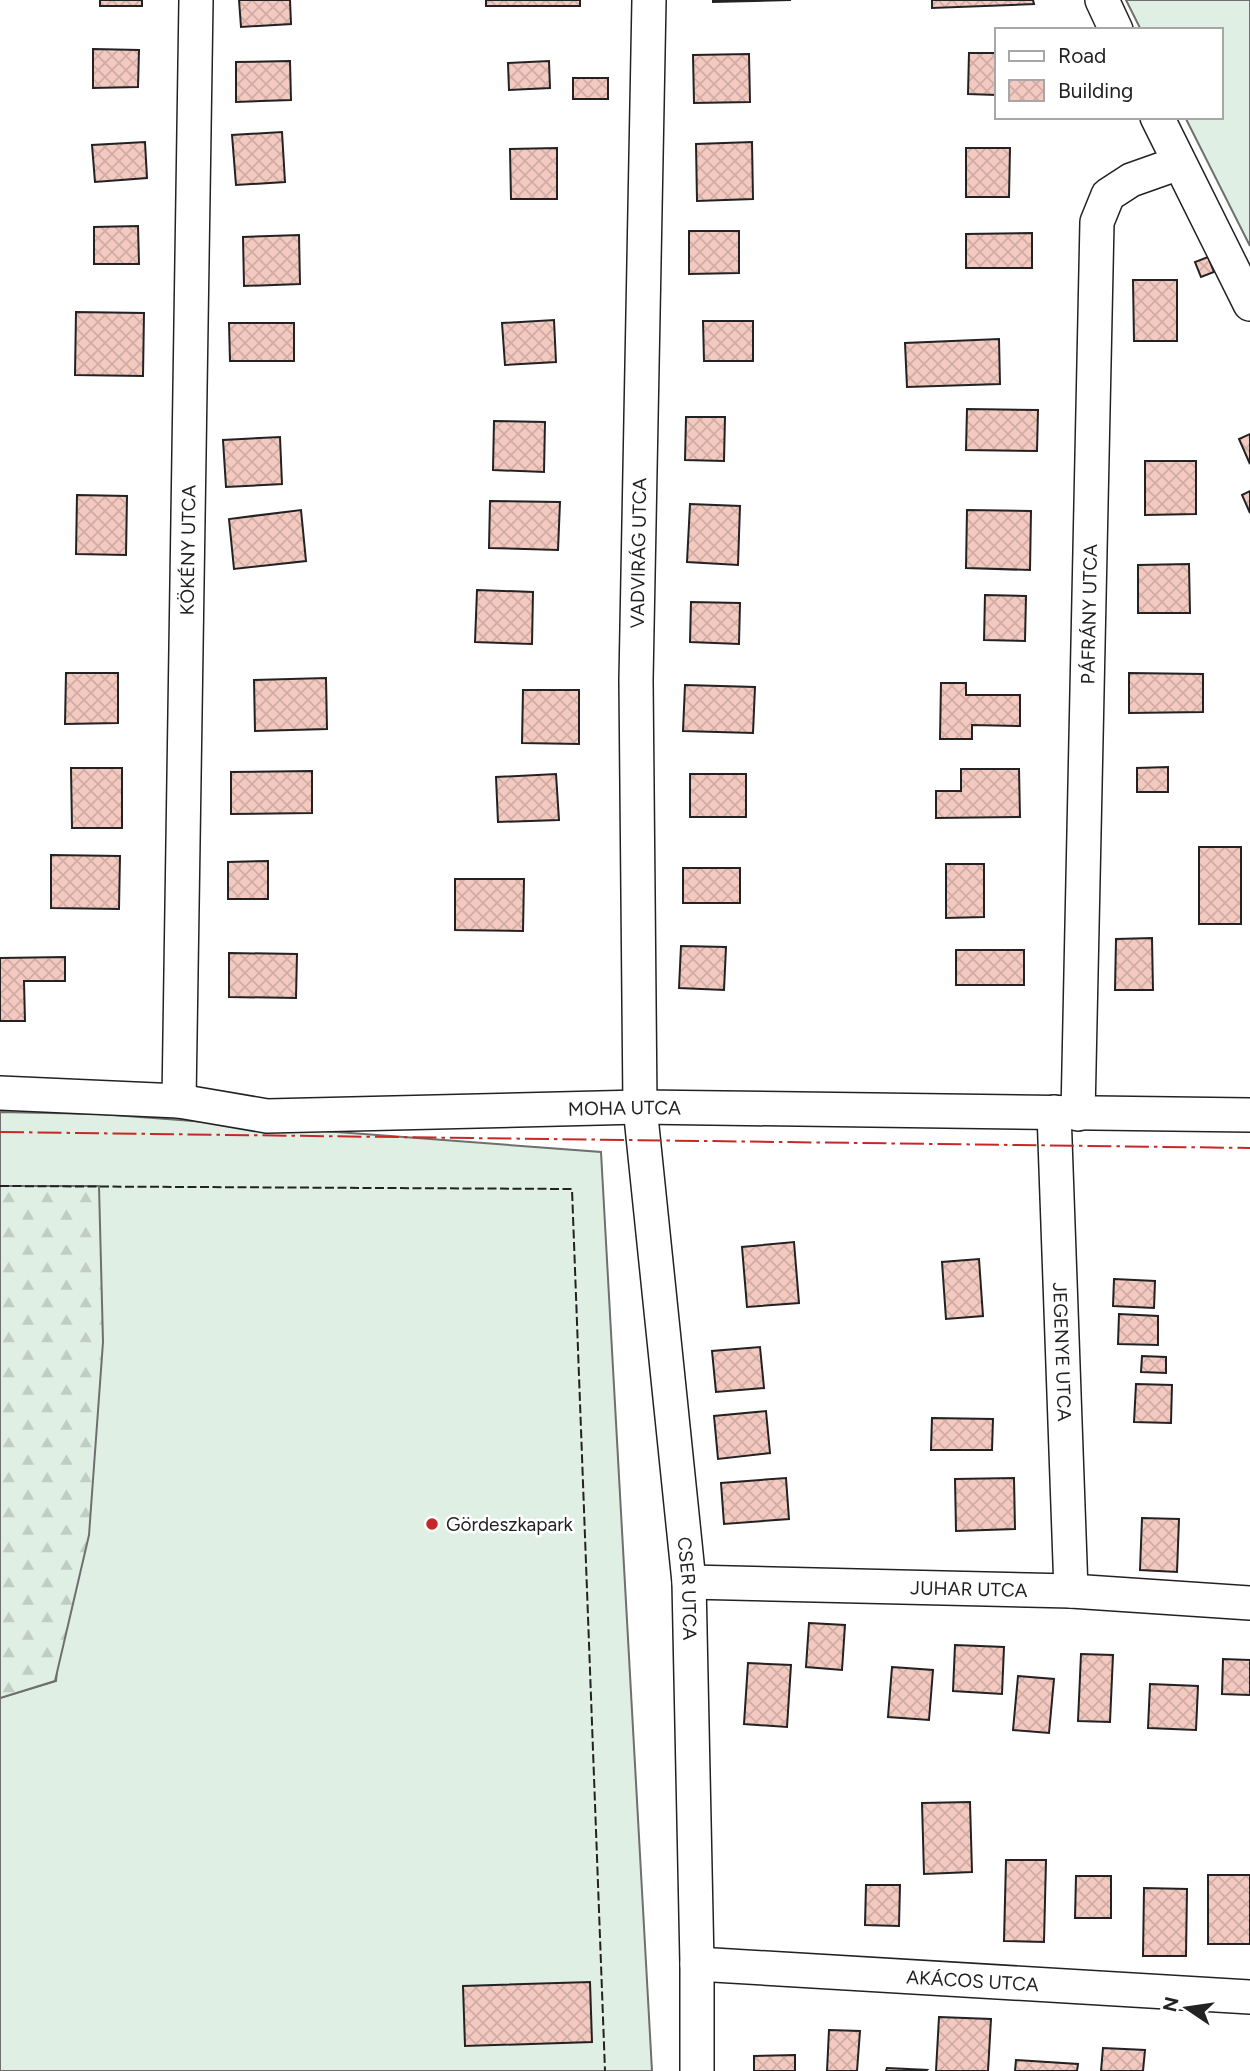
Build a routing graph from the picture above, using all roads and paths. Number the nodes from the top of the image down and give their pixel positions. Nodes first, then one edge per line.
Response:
1 (196, 0) edge
2 (649, 0) edge
3 (1102, 0) edge
4 (1115, 28) edge
5 (1158, 119) edge
6 (1179, 163) junction
7 (1250, 304) edge
8 (0, 1093) edge
9 (179, 1101) junction
10 (640, 1107) junction
11 (1066, 1113) junction
12 (1250, 1115) edge
13 (689, 1582) junction
14 (1071, 1591) junction
15 (1250, 1603) edge
16 (697, 1964) junction
17 (1250, 1997) edge
18 (697, 2071) edge

1 - 9 street, KÖKÉNY UTCA
2 - 10 street, VADVIRÁG UTCA
3 - 4 street
5 - 6 street
6 - 7 street
6 - 11 street, PÁFRÁNY UTCA
8 - 9 street, MOHA UTCA
9 - 10 street, MOHA UTCA
10 - 11 street, MOHA UTCA
10 - 13 street, CSER UTCA
11 - 12 street, MOHA UTCA
11 - 14 street, JEGENYE UTCA
13 - 14 street, JUHAR UTCA
13 - 16 street, CSER UTCA
14 - 15 street, JUHAR UTCA
16 - 17 street, AKÁCOS UTCA
16 - 18 street, CSER UTCA

